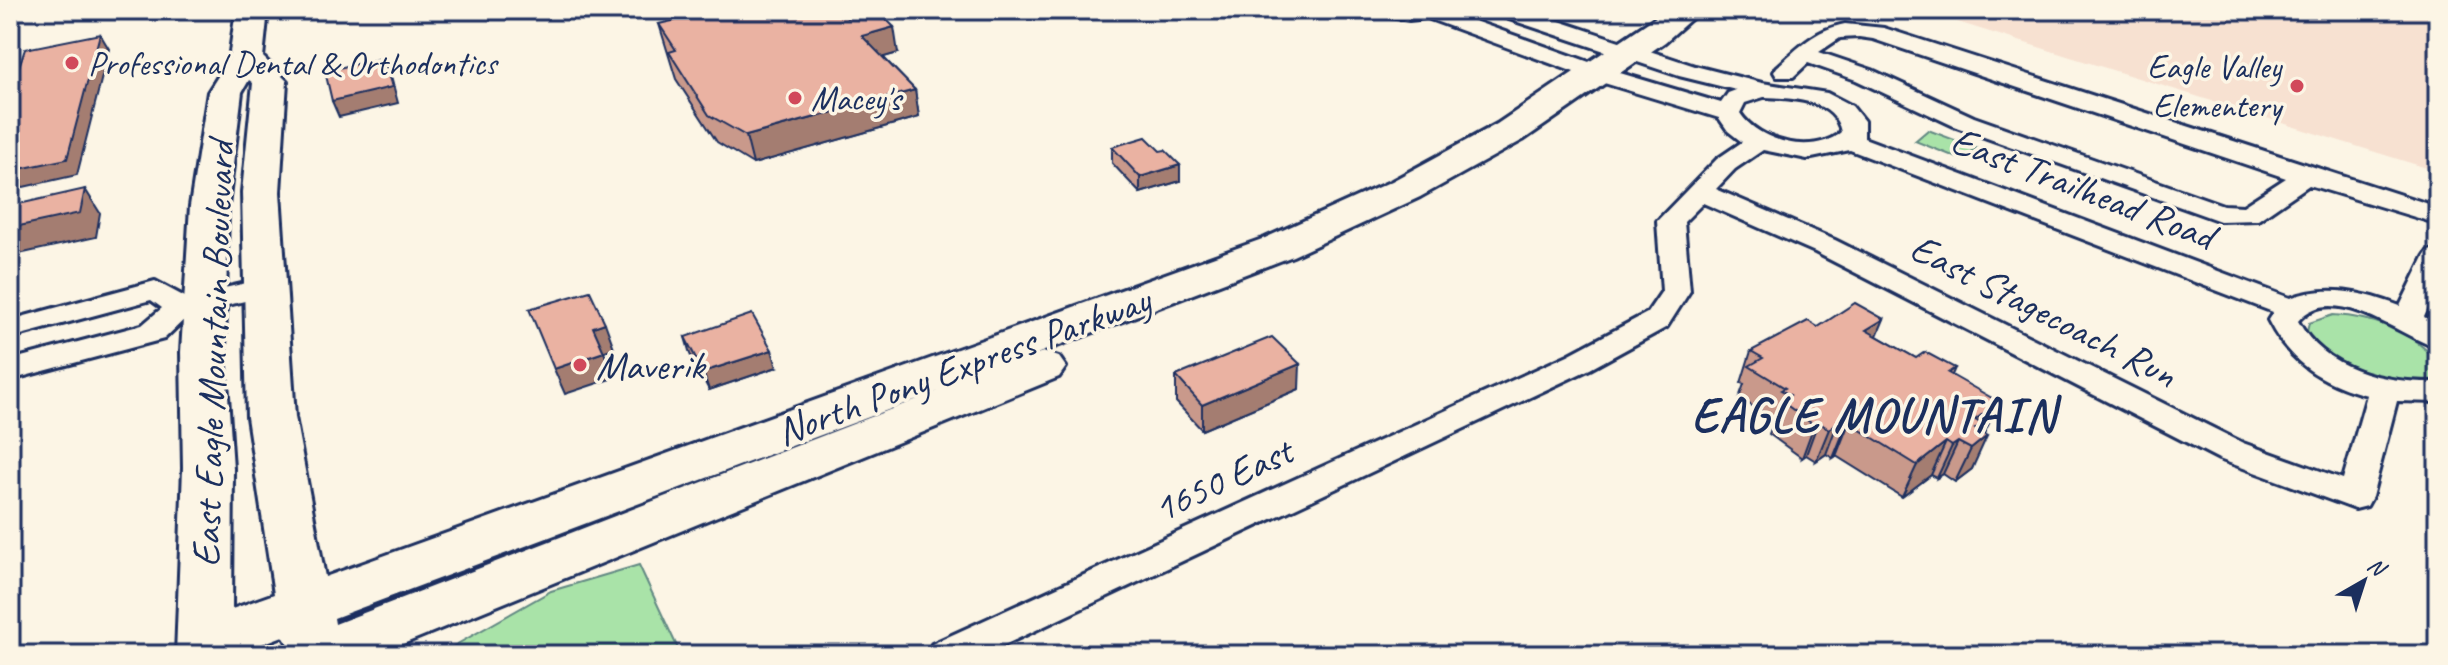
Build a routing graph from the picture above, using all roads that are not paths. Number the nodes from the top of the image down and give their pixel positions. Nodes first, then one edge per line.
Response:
1 (252, 10) edge
2 (1385, 10) edge
3 (1505, 10) edge
4 (1685, 10) edge
5 (1714, 10) edge
6 (1438, 12) edge
7 (1805, 55) junction
8 (246, 59) junction
9 (1625, 66) junction
10 (1785, 72) dead end
11 (1762, 90) junction
12 (1893, 90) junction
13 (1841, 110) junction
14 (1728, 113) junction
15 (1760, 141) junction
16 (1849, 141) junction
17 (2306, 176) junction
18 (1698, 191) junction
19 (2438, 216) edge
20 (2438, 257) edge
21 (264, 288) junction
22 (194, 304) junction
23 (2289, 308) junction
24 (2408, 320) junction
25 (10, 329) edge
26 (2438, 338) edge
27 (10, 370) edge
28 (2384, 389) junction
29 (2438, 392) edge
30 (305, 604) junction
31 (203, 649) edge
32 (314, 655) edge
33 (946, 655) edge

1 - 8 main road, East Eagle Mountain Boulevard
2 - 6 street
3 - 9 street
4 - 9 main road, North Pony Express Parkway
5 - 9 main road, North Pony Express Parkway
6 - 9 street
7 - 10 street
7 - 12 street
7 - 17 street
8 - 21 main road, East Eagle Mountain Boulevard
8 - 22 main road, East Eagle Mountain Boulevard
9 - 11 street
9 - 14 street
9 - 30 main road, North Pony Express Parkway
9 - 32 main road, North Pony Express Parkway
11 - 13 street
11 - 14 street
12 - 13 street
12 - 17 street
13 - 16 street
14 - 15 street
15 - 16 street
15 - 18 street, 1650 East
16 - 23 street, East Trailhead Road
17 - 19 street
18 - 28 street, East Stagecoach Run
18 - 33 street, 1650 East
20 - 24 street
21 - 22 street
21 - 30 main road, East Eagle Mountain Boulevard
22 - 25 street
22 - 27 street
22 - 31 main road, East Eagle Mountain Boulevard
23 - 24 street
23 - 28 street
24 - 26 street
28 - 29 street
30 - 31 main road, North Pony Express Parkway
30 - 32 main road, East Eagle Mountain Boulevard

